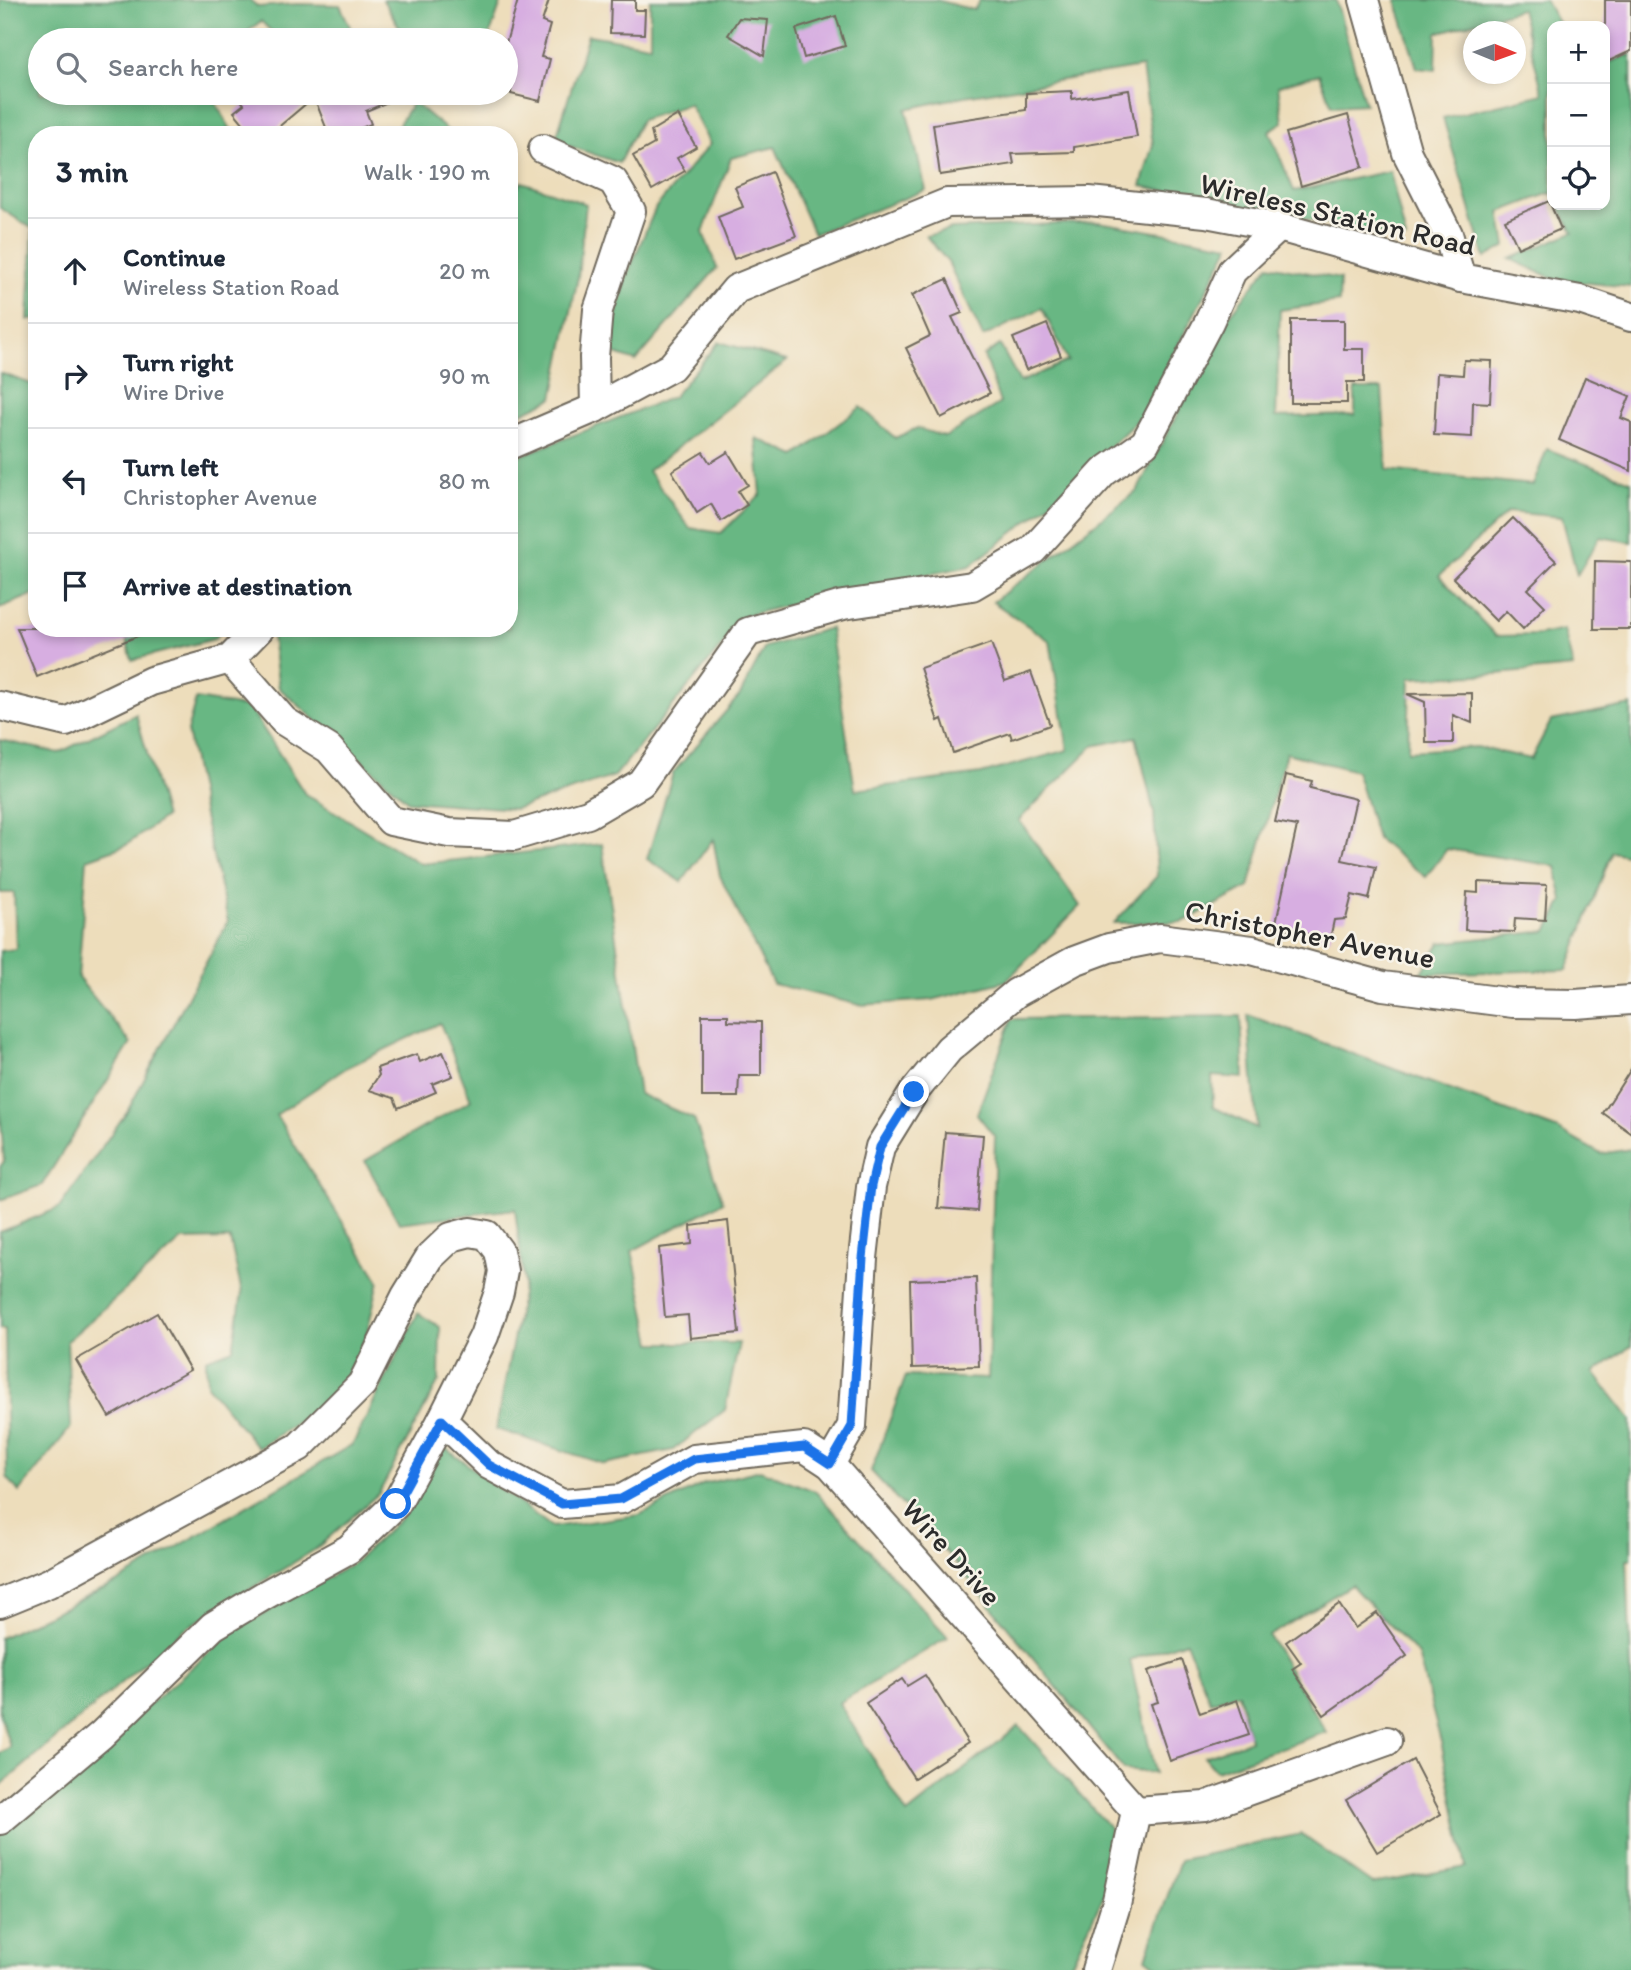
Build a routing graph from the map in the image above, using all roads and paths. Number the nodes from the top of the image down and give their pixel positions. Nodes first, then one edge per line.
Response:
1 (1364, 0) edge
2 (543, 149) dead end
3 (1279, 227) junction
4 (1461, 278) junction
5 (1631, 317) edge
6 (595, 408) junction
7 (518, 441) edge
8 (251, 637) edge
9 (230, 659) junction
10 (0, 706) edge
11 (1631, 1000) edge
12 (442, 1420) junction
13 (830, 1464) junction
14 (0, 1603) edge
15 (1387, 1741) dead end
16 (1136, 1811) junction
17 (0, 1820) edge
18 (1097, 1970) edge

1 - 4 street
2 - 6 street
3 - 4 street, Wireless Station Road
3 - 6 street, Wireless Station Road
3 - 9 street
4 - 5 street, Wireless Station Road
6 - 7 street, Wireless Station Road
8 - 9 street
9 - 10 street
11 - 13 street, Christopher Avenue
12 - 13 street, Wire Drive
12 - 14 street
12 - 17 street
13 - 16 street, Wire Drive
15 - 16 street
16 - 18 street

